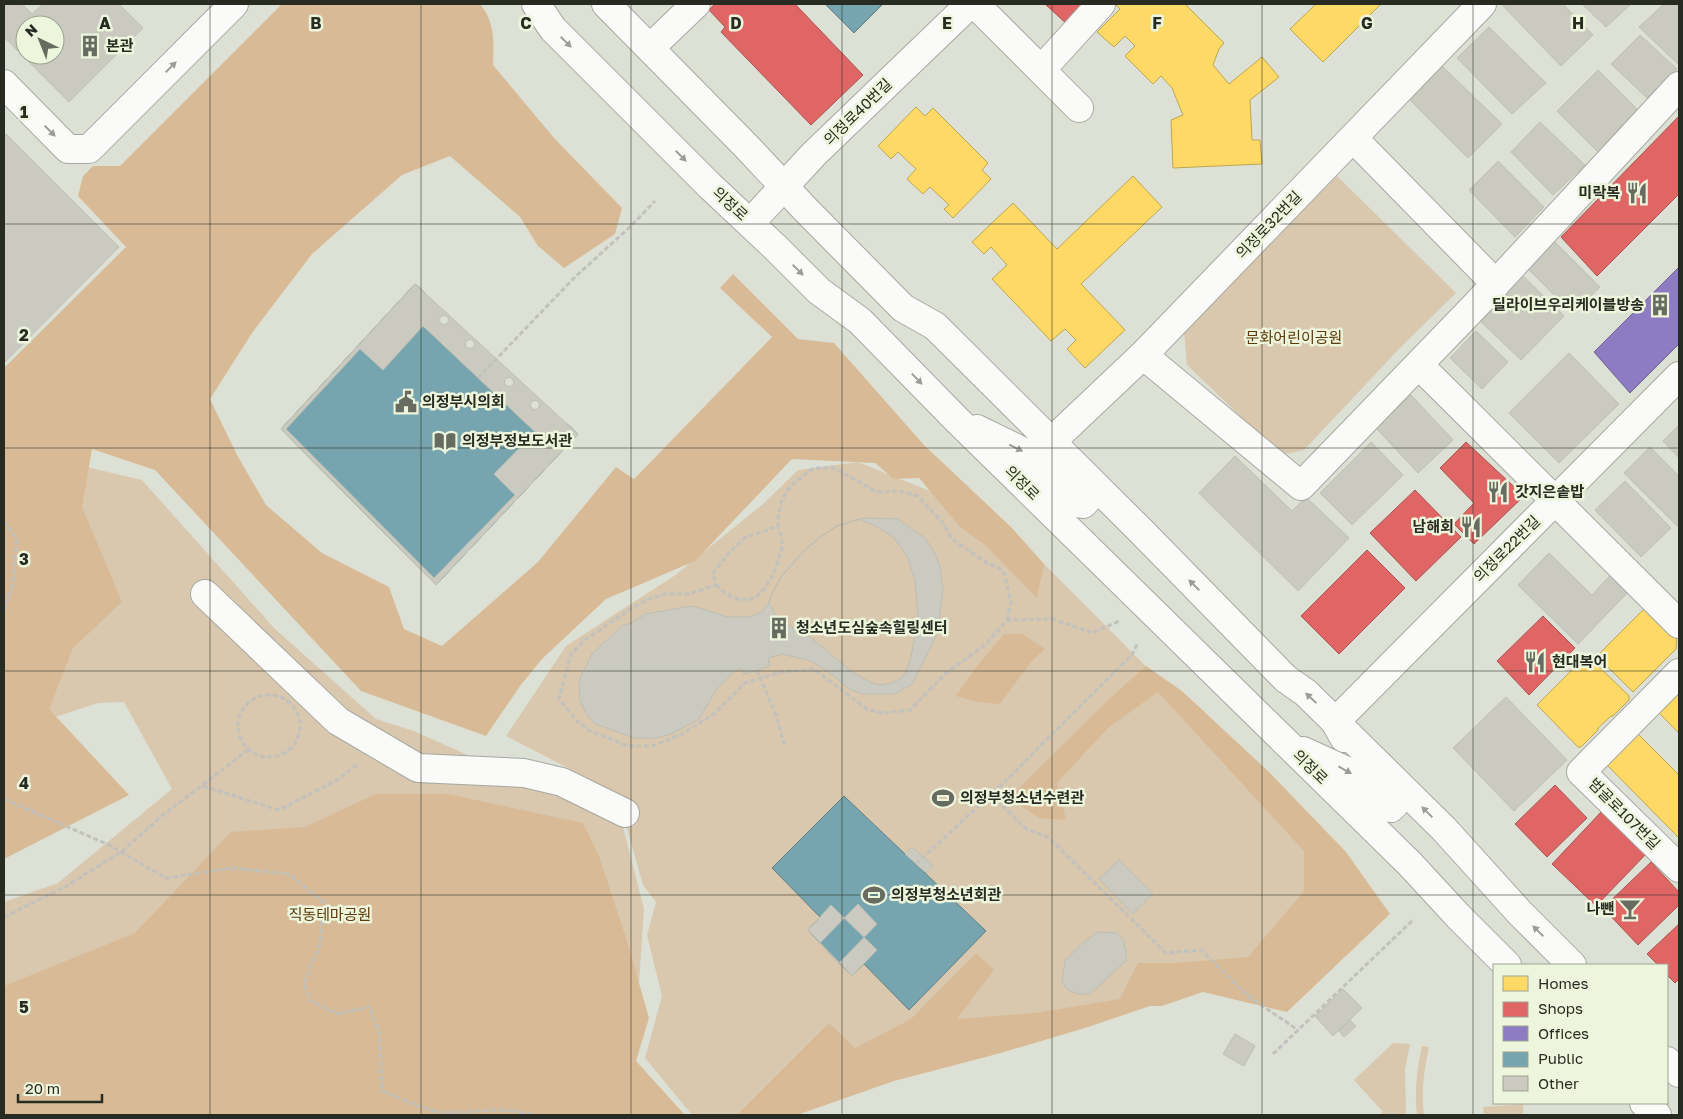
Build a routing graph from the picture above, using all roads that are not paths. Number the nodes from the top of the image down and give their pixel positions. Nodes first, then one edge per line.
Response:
1 (234, 4) edge
2 (536, 4) edge
3 (606, 4) edge
4 (696, 4) edge
5 (970, 4) edge
6 (975, 4) edge
7 (1101, 4) edge
8 (1482, 4) edge
9 (650, 48) junction
10 (1041, 70) junction
11 (4, 84) edge
12 (1679, 86) edge
13 (1079, 108) dead end
14 (1353, 138) junction
15 (785, 186) junction
16 (750, 223) junction
17 (1496, 284) junction
18 (1143, 355) junction
19 (1419, 365) junction
20 (1679, 376) edge
21 (956, 419) junction
22 (1050, 442) junction
23 (1556, 501) junction
24 (205, 594) dead end
25 (1679, 624) edge
26 (1679, 673) edge
27 (1335, 722) junction
28 (1285, 743) junction
29 (625, 813) dead end
30 (1679, 868) edge
31 (1506, 964) edge
32 (1571, 964) edge
33 (1668, 1062) edge
34 (1679, 1073) edge
35 (1645, 1104) edge
36 (1657, 1115) edge

11 -> 1 street
2 -> 16 street, 의정로
3 - 9 street
4 - 9 street
5 - 15 street, 의정로40번길
6 - 10 street
7 - 10 street
8 - 14 street, 의정로32번길
9 - 15 street
10 - 13 street
12 - 17 street
14 - 17 street
14 - 18 street, 의정로32번길
15 - 16 street, 의정로40번길
15 - 22 street
16 -> 21 street, 의정로
17 - 19 street
18 - 19 street
18 - 22 street, 의정로32번길
19 - 23 street
20 - 23 street, 의정로22번길
21 -> 22 street
21 - 28 street, 의정로
27 -> 22 street
23 - 25 street
23 - 27 street, 의정로22번길
24 - 29 street
26 - 30 street, 범골로107번길
28 -> 27 street
32 -> 27 street
28 - 31 street, 의정로
33 - 34 street
35 - 36 street

